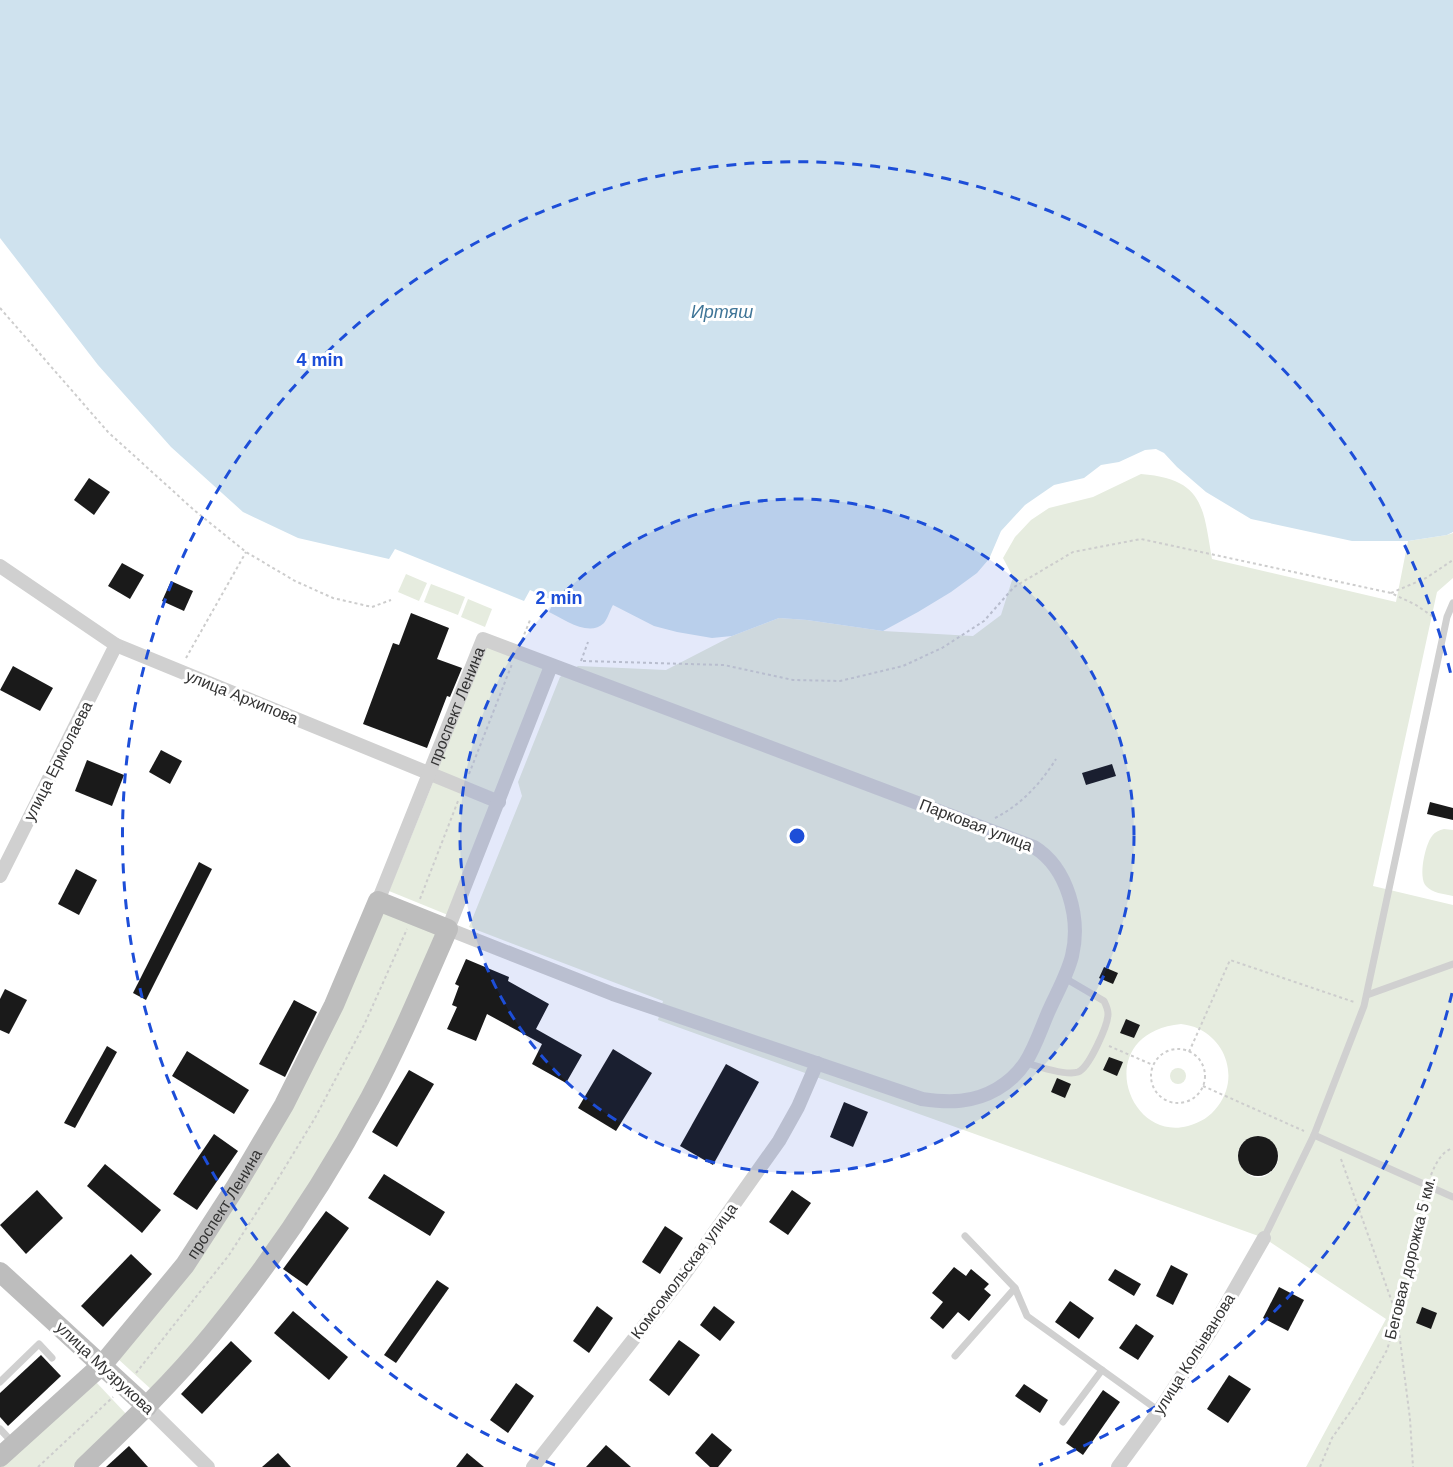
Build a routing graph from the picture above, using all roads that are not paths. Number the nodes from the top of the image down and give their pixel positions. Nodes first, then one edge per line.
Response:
1 (0, 566) edge
2 (1453, 603) edge
3 (116, 645) junction
4 (551, 666) junction
5 (430, 773) junction
6 (499, 802) junction
7 (0, 876) edge
8 (378, 902) junction
9 (448, 929) junction
10 (1453, 964) edge
11 (1063, 977) junction
12 (1367, 995) junction
13 (817, 1063) junction
14 (1027, 1063) junction
15 (1314, 1135) junction
16 (1453, 1197) edge
17 (965, 1236) dead end
18 (1264, 1238) joint
19 (0, 1272) edge
20 (1015, 1288) junction
21 (955, 1356) dead end
22 (52, 1358) dead end
23 (102, 1364) junction
24 (1102, 1370) junction
25 (0, 1382) edge
26 (147, 1407) junction
27 (1159, 1412) junction
28 (1063, 1422) dead end
29 (0, 1429) edge
30 (7, 1451) edge
31 (84, 1467) edge
32 (208, 1467) edge
33 (533, 1467) edge
34 (1118, 1467) edge

1 - 3 street, улица Архипова
2 - 12 lane
3 - 5 street, улица Архипова
3 - 7 street, улица Ермолаева
4 - 5 street, проспект Ленина
4 - 6 street
4 - 11 street, Парковая улица
5 - 6 street, улица Архипова
5 - 8 street, проспект Ленина
6 - 9 street
8 - 9 street
8 - 23 street, проспект Ленина
9 - 13 street, Парковая улица
9 - 26 street
10 - 12 lane
11 - 14 street, Парковая улица
11 - 14 lane
12 - 15 lane
13 - 14 street, Парковая улица
13 - 33 street, Комсомольская улица
15 - 16 lane
15 - 18 lane
17 - 20 lane
18 - 27 street, улица Колыванова
19 - 23 street, улица Музрукова
20 - 21 lane
20 - 24 lane
22 - 25 lane
23 - 26 street, улица Музрукова
23 - 30 street, проспект Ленина
24 - 27 lane
24 - 28 lane
26 - 31 street
26 - 32 street, улица Музрукова
27 - 34 street, улица Колыванова
29 - 30 lane

